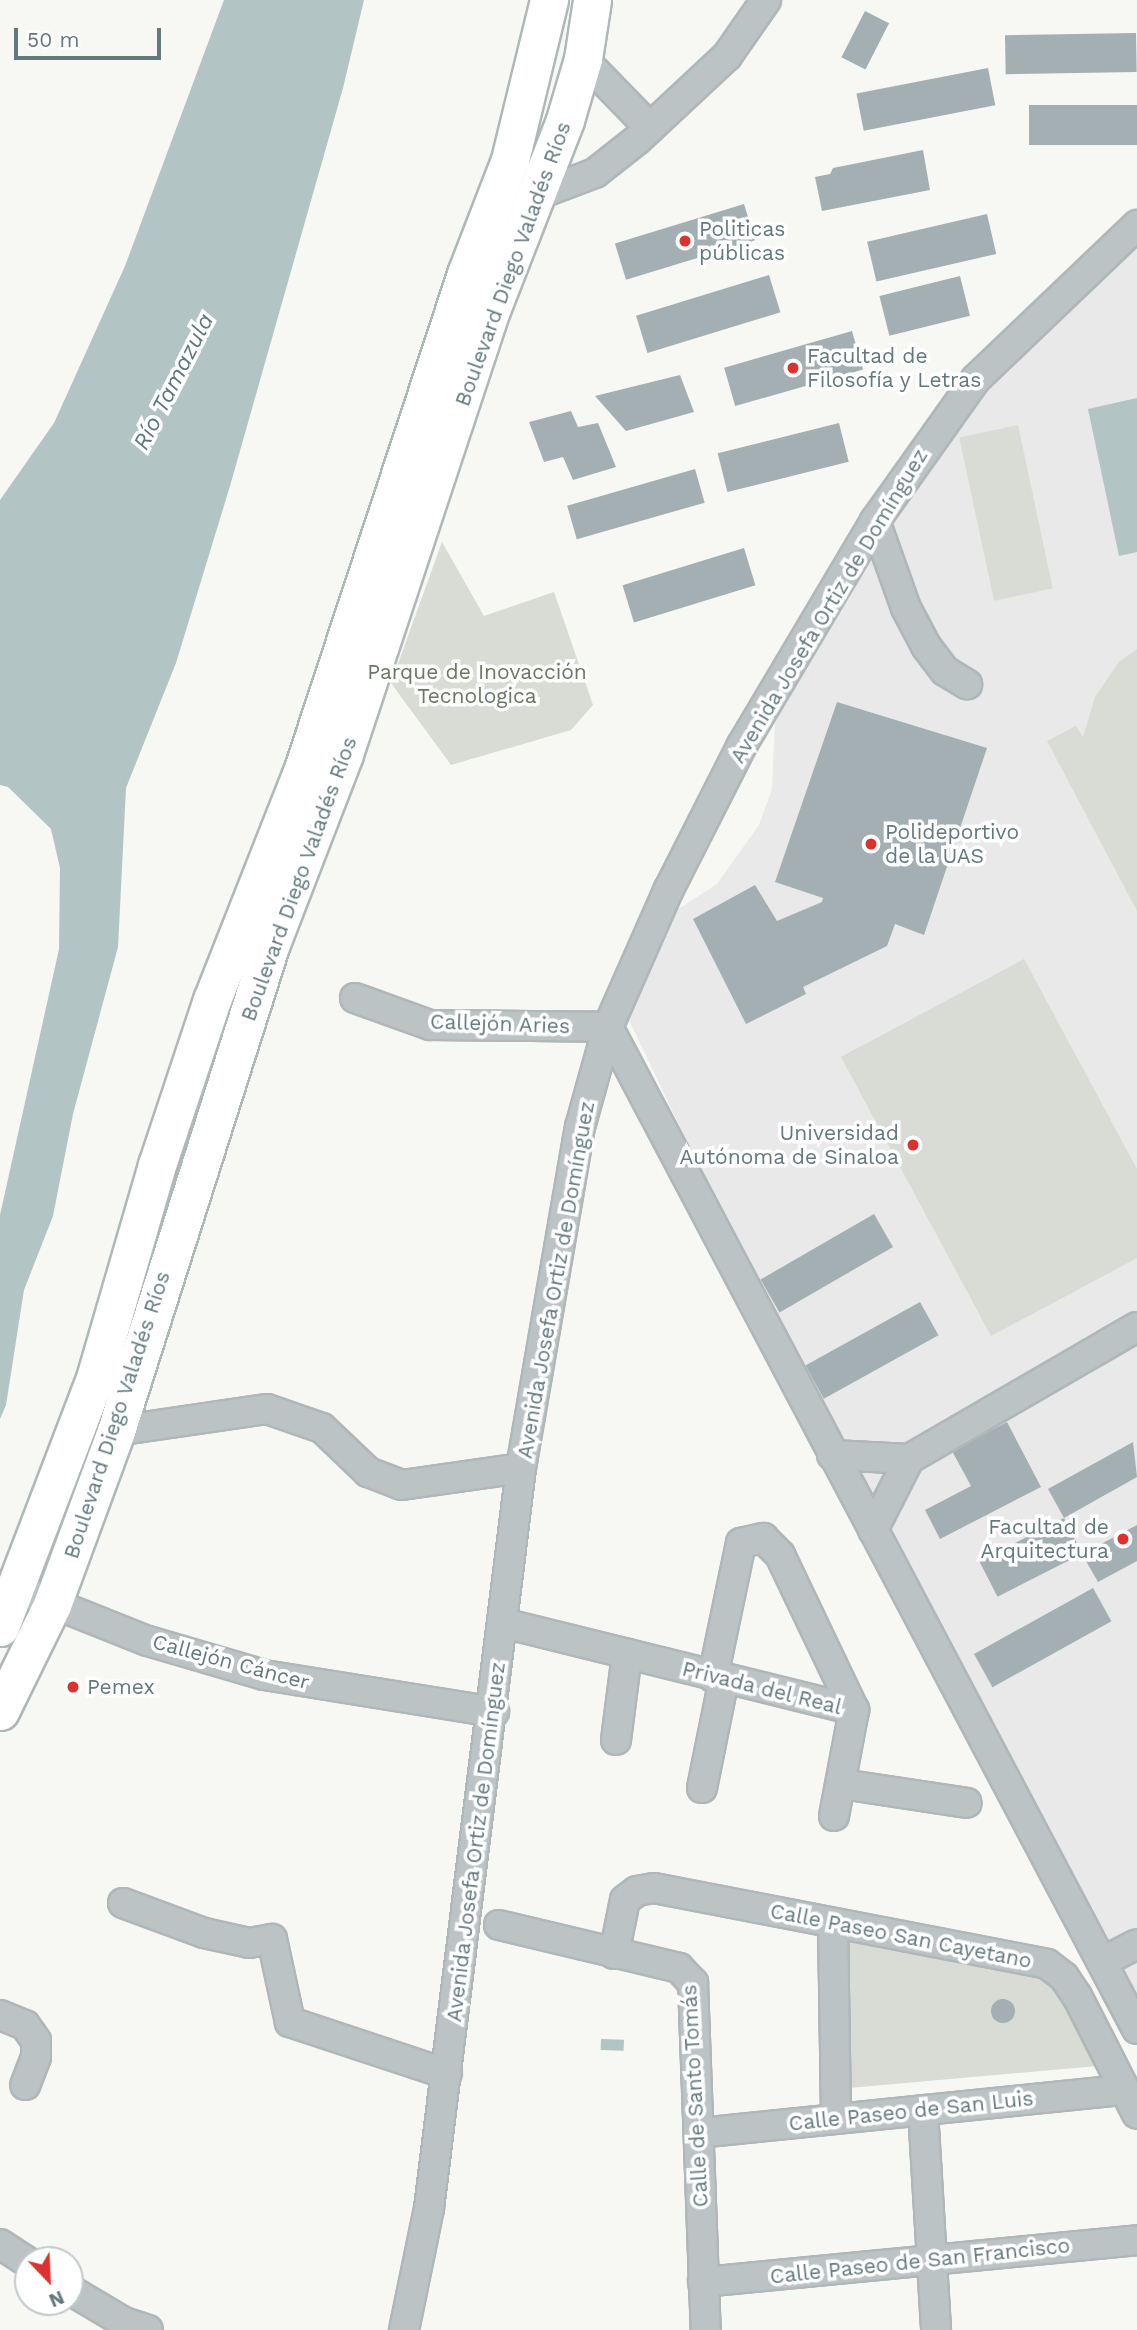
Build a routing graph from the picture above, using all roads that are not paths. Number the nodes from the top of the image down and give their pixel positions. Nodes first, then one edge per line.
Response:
1 (549, 0) edge
2 (592, 0) edge
3 (766, 0) edge
4 (583, 59) junction
5 (650, 128) junction
6 (537, 195) junction
7 (1137, 225) edge
8 (875, 521) junction
9 (967, 684) dead end
10 (355, 998) dead end
11 (608, 1027) junction
12 (1137, 1327) edge
13 (116, 1431) junction
14 (832, 1455) junction
15 (909, 1459) junction
16 (521, 1468) junction
17 (873, 1530) junction
18 (17, 1589) junction
19 (52, 1605) junction
20 (503, 1623) junction
21 (0, 1628) edge
22 (627, 1654) junction
23 (718, 1678) junction
24 (854, 1710) junction
25 (0, 1711) edge
26 (494, 1712) junction
27 (615, 1740) dead end
28 (842, 1784) junction
29 (702, 1788) dead end
30 (967, 1804) dead end
31 (834, 1816) dead end
32 (122, 1903) dead end
33 (833, 1924) junction
34 (499, 1925) dead end
35 (1137, 1944) edge
36 (614, 1954) junction
37 (1102, 1962) junction
38 (0, 2015) edge
39 (1137, 2029) edge
40 (447, 2074) junction
41 (25, 2085) dead end
42 (1130, 2102) edge
43 (923, 2110) junction
44 (836, 2119) junction
45 (699, 2133) junction
46 (1137, 2240) edge
47 (932, 2261) junction
48 (703, 2282) junction
49 (84, 2298) edge
50 (148, 2330) edge
51 (404, 2330) edge
52 (706, 2330) edge
53 (936, 2330) edge

1 - 18 main road, Boulevard Diego Valadés Ríos
2 - 4 main road, Boulevard Diego Valadés Ríos
3 - 5 street
4 - 5 street
4 - 6 main road, Boulevard Diego Valadés Ríos
5 - 6 street
6 - 13 main road, Boulevard Diego Valadés Ríos
7 - 8 street, Avenida Josefa Ortiz de Domínguez
8 - 9 street
8 - 11 street, Avenida Josefa Ortiz de Domínguez
10 - 11 street, Callejón Aries
11 - 14 street
11 - 16 street, Avenida Josefa Ortiz de Domínguez
12 - 15 street
13 - 16 street
13 - 19 main road, Boulevard Diego Valadés Ríos
14 - 15 street
14 - 17 street
15 - 17 street
16 - 20 street, Avenida Josefa Ortiz de Domínguez
17 - 37 street
18 - 19 street, Callejón Cáncer
18 - 21 main road, Boulevard Diego Valadés Ríos
19 - 25 main road, Boulevard Diego Valadés Ríos
19 - 26 street, Callejón Cáncer
20 - 22 street, Privada del Real
20 - 26 street, Avenida Josefa Ortiz de Domínguez
22 - 23 street, Privada del Real
22 - 27 street
23 - 24 street, Privada del Real
23 - 24 street, Privada del Real
23 - 29 street
24 - 28 street
26 - 40 street, Avenida Josefa Ortiz de Domínguez
28 - 30 street
28 - 31 street
32 - 40 street
33 - 36 street, Calle Paseo San Cayetano
33 - 42 street, Calle Paseo San Cayetano
33 - 44 street
34 - 36 street, Calle de Santo Tomás
35 - 37 street
36 - 45 street, Calle de Santo Tomás
37 - 39 street
38 - 41 street
40 - 51 street, Avenida Josefa Ortiz de Domínguez
42 - 43 street, Calle Paseo de San Luis
43 - 44 street, Calle Paseo de San Luis
43 - 47 street
44 - 45 street, Calle Paseo de San Luis
45 - 48 street, Calle de Santo Tomás
46 - 47 street, Calle Paseo de San Francisco
47 - 48 street, Calle Paseo de San Francisco
47 - 53 street
48 - 52 street, Calle de Santo Tomás
49 - 50 street

